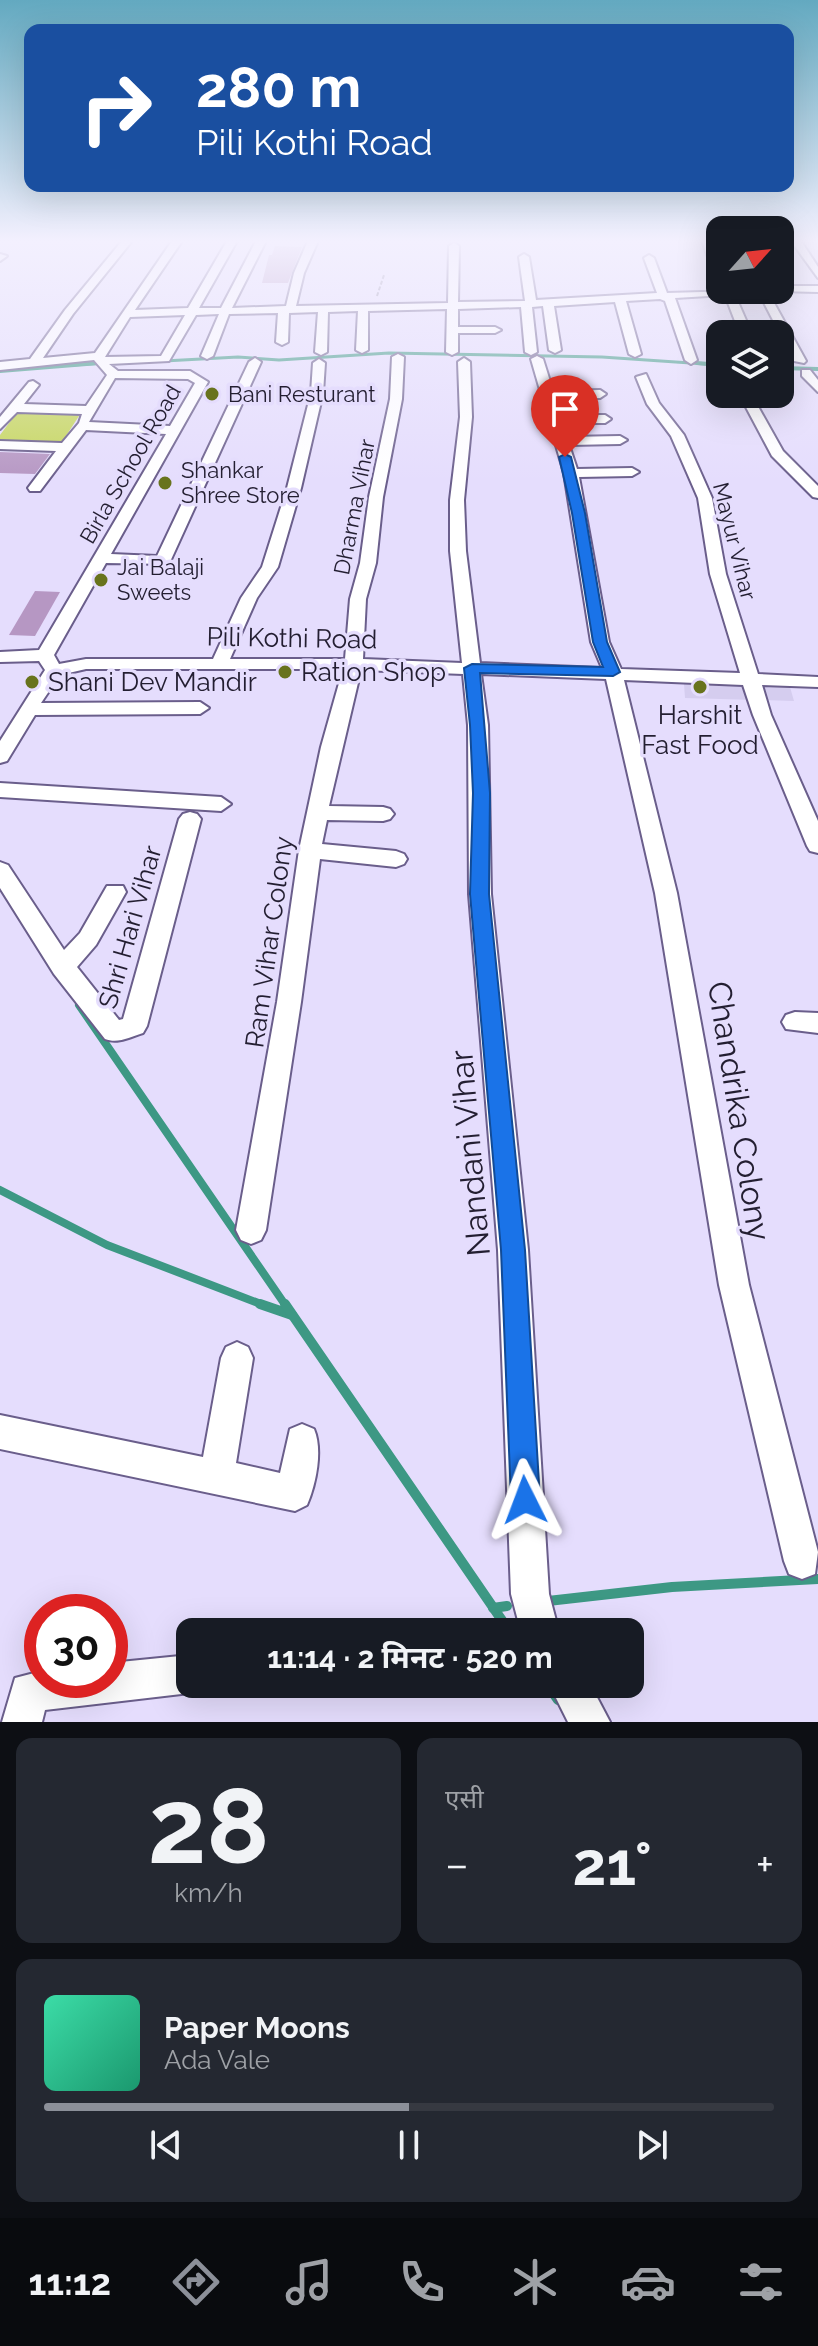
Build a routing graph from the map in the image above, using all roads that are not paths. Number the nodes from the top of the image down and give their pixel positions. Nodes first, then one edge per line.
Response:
1 (63, 321) edge
2 (123, 321) edge
3 (187, 321) edge
4 (222, 321) edge
5 (285, 321) edge
6 (322, 321) edge
7 (366, 321) edge
8 (454, 321) edge
9 (530, 321) edge
10 (551, 321) edge
11 (626, 321) edge
12 (676, 321) edge
13 (780, 321) edge
14 (493, 336) dead end
15 (282, 342) dead end
16 (456, 346) junction
17 (362, 350) dead end
18 (555, 350) dead end
19 (635, 354) dead end
20 (207, 356) dead end
21 (398, 357) dead end
22 (691, 360) dead end
23 (255, 362) dead end
24 (33, 364) junction
25 (102, 364) junction
26 (0, 366) edge
27 (642, 377) dead end
28 (33, 385) dead end
29 (818, 388) edge
30 (600, 394) dead end
31 (546, 395) junction
32 (0, 403) edge
33 (16, 406) junction
34 (753, 408) edge
35 (91, 410) junction
36 (553, 419) junction
37 (605, 419) dead end
38 (0, 425) edge
39 (82, 426) junction
40 (174, 430) junction
41 (620, 440) dead end
42 (559, 441) junction
43 (0, 445) edge
44 (67, 447) junction
45 (632, 472) dead end
46 (571, 473) junction
47 (35, 488) dead end
48 (818, 494) edge
49 (102, 558) junction
50 (0, 657) edge
51 (220, 662) junction
52 (50, 663) junction
53 (354, 664) junction
54 (472, 668) junction
55 (613, 672) junction
56 (751, 678) junction
57 (818, 682) edge
58 (200, 708) dead end
59 (28, 709) junction
60 (0, 757) edge
61 (0, 790) edge
62 (221, 804) dead end
63 (317, 813) junction
64 (383, 814) dead end
65 (190, 819) dead end
66 (818, 846) edge
67 (310, 850) junction
68 (396, 859) dead end
69 (0, 870) edge
70 (115, 892) dead end
71 (63, 967) junction
72 (251, 1230) dead end
73 (237, 1358) dead end
74 (0, 1432) edge
75 (302, 1441) dead end
76 (217, 1476) junction
77 (802, 1561) dead end
78 (536, 1618) edge
79 (176, 1676) edge
80 (575, 1698) edge
81 (587, 1721) edge
82 (22, 1722) edge

1 - 24 street
2 - 25 street
3 - 25 street
4 - 20 street
5 - 15 street
6 - 51 street
7 - 17 street
8 - 16 street, Nandani Vihar
9 - 31 street, Chandrika Colony
10 - 18 street
11 - 19 street
12 - 22 street
13 - 29 street
14 - 16 street
16 - 54 street, Nandani Vihar
21 - 53 street, Dharma Vihar
23 - 49 street
24 - 25 street, Birla School Road
24 - 26 street, Birla School Road
25 - 35 street
25 - 40 street, Birla School Road
27 - 56 street, Mayur Vihar
28 - 33 street
30 - 31 street
31 - 36 street, Chandrika Colony
32 - 33 street
33 - 35 street
33 - 38 street
34 - 48 street
35 - 39 street
36 - 37 street
36 - 42 street, Chandrika Colony
39 - 40 street
39 - 44 street
40 - 49 street, Birla School Road
41 - 42 street
42 - 46 street, Chandrika Colony
43 - 44 street
44 - 47 street
45 - 46 street
46 - 55 street, Chandrika Colony
49 - 52 street, Birla School Road
50 - 52 street, Pili Kothi Road
51 - 52 street, Pili Kothi Road
51 - 53 street, Pili Kothi Road
52 - 59 street, Birla School Road
53 - 54 street, Pili Kothi Road
53 - 63 street, Ram Vihar Colony
54 - 55 street, Pili Kothi Road
54 - 78 street, Nandani Vihar
55 - 56 street, Pili Kothi Road
55 - 77 street, Chandrika Colony
56 - 57 street, Pili Kothi Road
56 - 66 street, Mayur Vihar
58 - 59 street
59 - 60 street, Birla School Road
61 - 62 street
63 - 64 street
63 - 67 street, Ram Vihar Colony
65 - 71 street, Shri Hari Vihar
67 - 68 street
67 - 72 street, Ram Vihar Colony
69 - 71 street, Shri Hari Vihar
70 - 71 street
73 - 76 street
74 - 76 street
75 - 76 street
79 - 82 street
80 - 81 street

